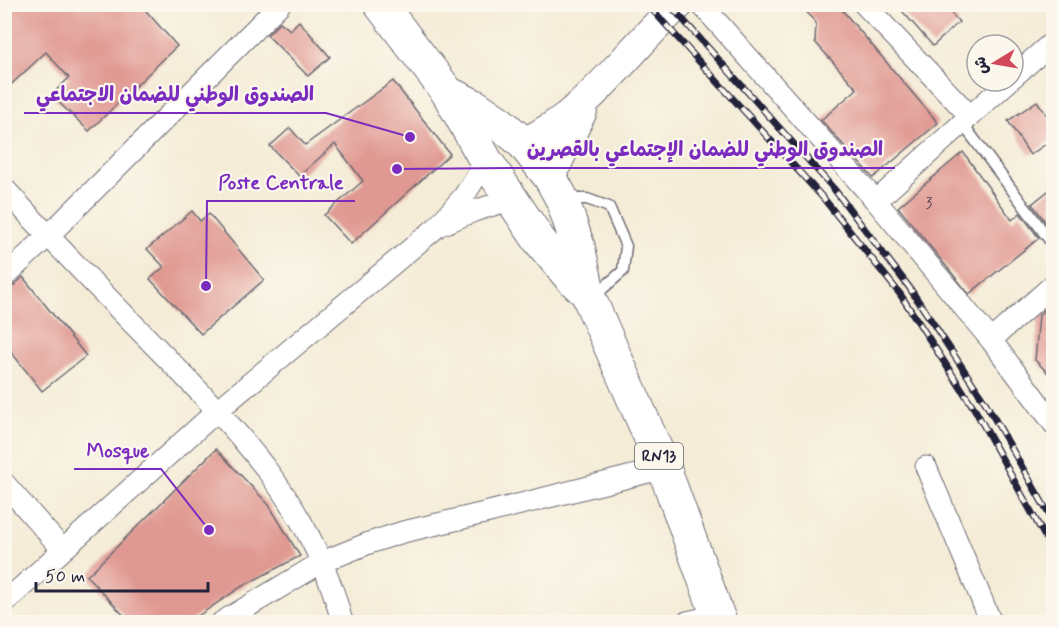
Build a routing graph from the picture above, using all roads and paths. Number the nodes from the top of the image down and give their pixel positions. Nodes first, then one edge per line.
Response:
1 (280, 4) edge
2 (380, 4) edge
3 (679, 4) edge
4 (701, 4) edge
5 (864, 4) edge
6 (1053, 41) edge
7 (1025, 66) edge
8 (448, 93) junction
9 (996, 93) edge
10 (592, 96) junction
11 (966, 120) junction
12 (523, 143) junction
13 (486, 162) junction
14 (4, 188) edge
15 (556, 188) junction
16 (512, 199) junction
17 (876, 201) junction
18 (437, 227) junction
19 (48, 236) junction
20 (1053, 246) edge
21 (4, 278) edge
22 (1053, 284) edge
23 (589, 296) junction
24 (991, 340) junction
25 (218, 410) junction
26 (1053, 424) edge
27 (926, 467) dead end
28 (664, 468) junction
29 (4, 483) edge
30 (63, 549) junction
31 (322, 562) junction
32 (4, 603) edge
33 (708, 620) edge
34 (222, 622) edge
35 (342, 622) edge
36 (991, 622) edge

1 - 19 street
2 - 8 main road
3 - 10 street
4 - 17 street
5 - 11 street
6 - 7 street
8 - 12 main road
8 - 13 main road
9 - 11 street
10 - 12 street
10 - 15 street
11 - 17 street
11 - 20 lane
12 - 13 main road
12 - 15 main road
13 - 16 main road
13 - 18 street
14 - 19 street
15 - 16 main road
15 - 23 main road
15 - 23 lane
16 - 18 street
16 - 23 main road
17 - 24 street
18 - 25 street
19 - 21 street
19 - 25 street
22 - 24 street
23 - 28 main road, RN13
24 - 26 street
25 - 30 street
25 - 31 street
27 - 36 street
28 - 31 street
28 - 33 main road, RN13
29 - 30 street
30 - 32 street
31 - 34 street
31 - 35 street

